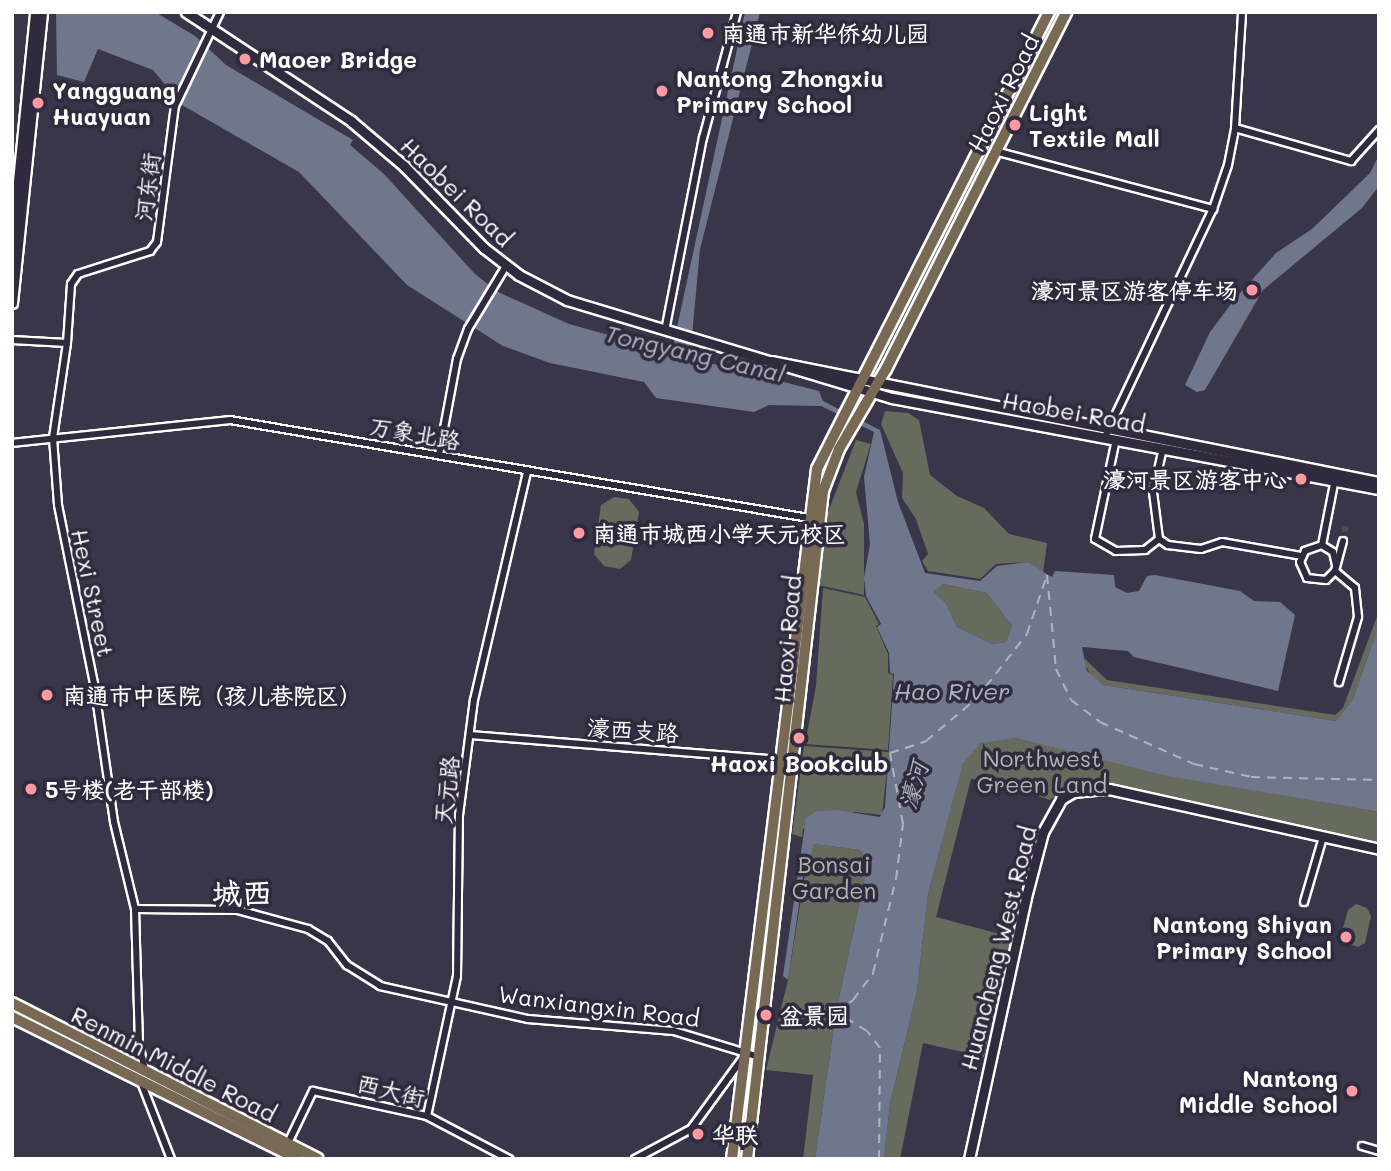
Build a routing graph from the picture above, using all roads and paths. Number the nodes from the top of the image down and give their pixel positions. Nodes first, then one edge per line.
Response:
1 (35, 12) edge
2 (42, 12) edge
3 (186, 12) edge
4 (220, 12) edge
5 (737, 12) edge
6 (1049, 12) edge
7 (1066, 12) edge
8 (1242, 12) edge
9 (213, 29) junction
10 (1235, 128) junction
11 (1379, 130) edge
12 (995, 151) junction
13 (17, 163) edge
14 (1213, 209) junction
15 (12, 240) edge
16 (506, 266) junction
17 (12, 303) edge
18 (668, 332) junction
19 (12, 340) edge
20 (67, 343) junction
21 (859, 385) junction
22 (874, 389) junction
23 (1107, 433) junction
24 (53, 438) junction
25 (1116, 439) junction
26 (12, 443) edge
27 (1163, 447) junction
28 (439, 455) junction
29 (527, 472) junction
30 (1335, 479) junction
31 (1379, 482) edge
32 (1379, 489) edge
33 (809, 519) junction
34 (1159, 539) junction
35 (1343, 541) tunnel mouth
36 (1322, 545) junction
37 (1301, 556) junction
38 (1336, 568) junction
39 (1339, 682) dead end
40 (470, 735) junction
41 (788, 760) junction
42 (1323, 837) junction
43 (1379, 849) edge
44 (1304, 902) dead end
45 (135, 909) junction
46 (449, 1002) junction
47 (12, 1003) edge
48 (12, 1017) edge
49 (745, 1055) junction
50 (759, 1057) junction
51 (145, 1070) junction
52 (141, 1082) junction
53 (427, 1116) junction
54 (288, 1143) junction
55 (1362, 1146) dead end
56 (1379, 1151) edge
57 (171, 1159) edge
58 (298, 1159) edge
59 (318, 1159) edge
60 (509, 1159) edge
61 (635, 1159) edge
62 (732, 1159) edge
63 (747, 1159) edge
64 (969, 1159) edge

1 - 13 street
2 - 17 street
3 - 9 street, Haobei Road
4 - 9 street, 河东街
5 - 18 street
6 - 21 main road, Haoxi Road
7 - 12 main road, Haoxi Road
8 - 10 street
9 - 16 street, Haobei Road
9 - 20 street, 河东街
10 - 11 street
10 - 14 street
12 - 14 street
12 - 22 main road, Haoxi Road
13 - 15 street
14 - 23 street
16 - 18 street, Haobei Road
16 - 28 street
18 - 21 street, Haobei Road
19 - 20 street
20 - 24 street, Hexi Street
21 - 22 street, Haobei Road
21 - 33 main road, Haoxi Road
22 - 23 street, Haobei Road
22 - 41 main road, Haoxi Road
23 - 25 street, Haobei Road
23 - 31 street, Haobei Road
24 - 26 street, 万象北路
24 - 28 street, 万象北路
24 - 45 street, Hexi Street
25 - 27 street, Haobei Road
25 - 34 street
27 - 30 street, Haobei Road
27 - 34 street
28 - 29 street, 万象北路
29 - 33 street, 万象北路
29 - 40 street, 天元路
30 - 32 street, Haobei Road
30 - 36 street
33 - 41 main road, Haoxi Road
34 - 37 street
35 - 38 street
36 - 37 street
36 - 38 street
37 - 38 street
38 - 39 street
40 - 41 street, 濠西支路
40 - 46 street, 天元路
41 - 49 main road, Haoxi Road
41 - 50 main road, Haoxi Road
42 - 43 street, Huancheng West Road
42 - 44 street
42 - 64 street, Huancheng West Road
45 - 46 street, Wanxiangxin Road
45 - 51 street, Hexi Street
46 - 49 street, Wanxiangxin Road
46 - 53 street, 天元路
47 - 51 main road, Renmin Middle Road
48 - 52 main road, Renmin Middle Road
49 - 50 street, Wanxiangxin Road
49 - 61 street
49 - 62 main road, Haoxi Road
50 - 63 main road, Haoxi Road
51 - 54 main road, Renmin Middle Road
52 - 57 street
52 - 58 main road, Renmin Middle Road
53 - 54 street, 西大街
53 - 60 street, 西大街
54 - 59 main road, Renmin Middle Road
55 - 56 street

